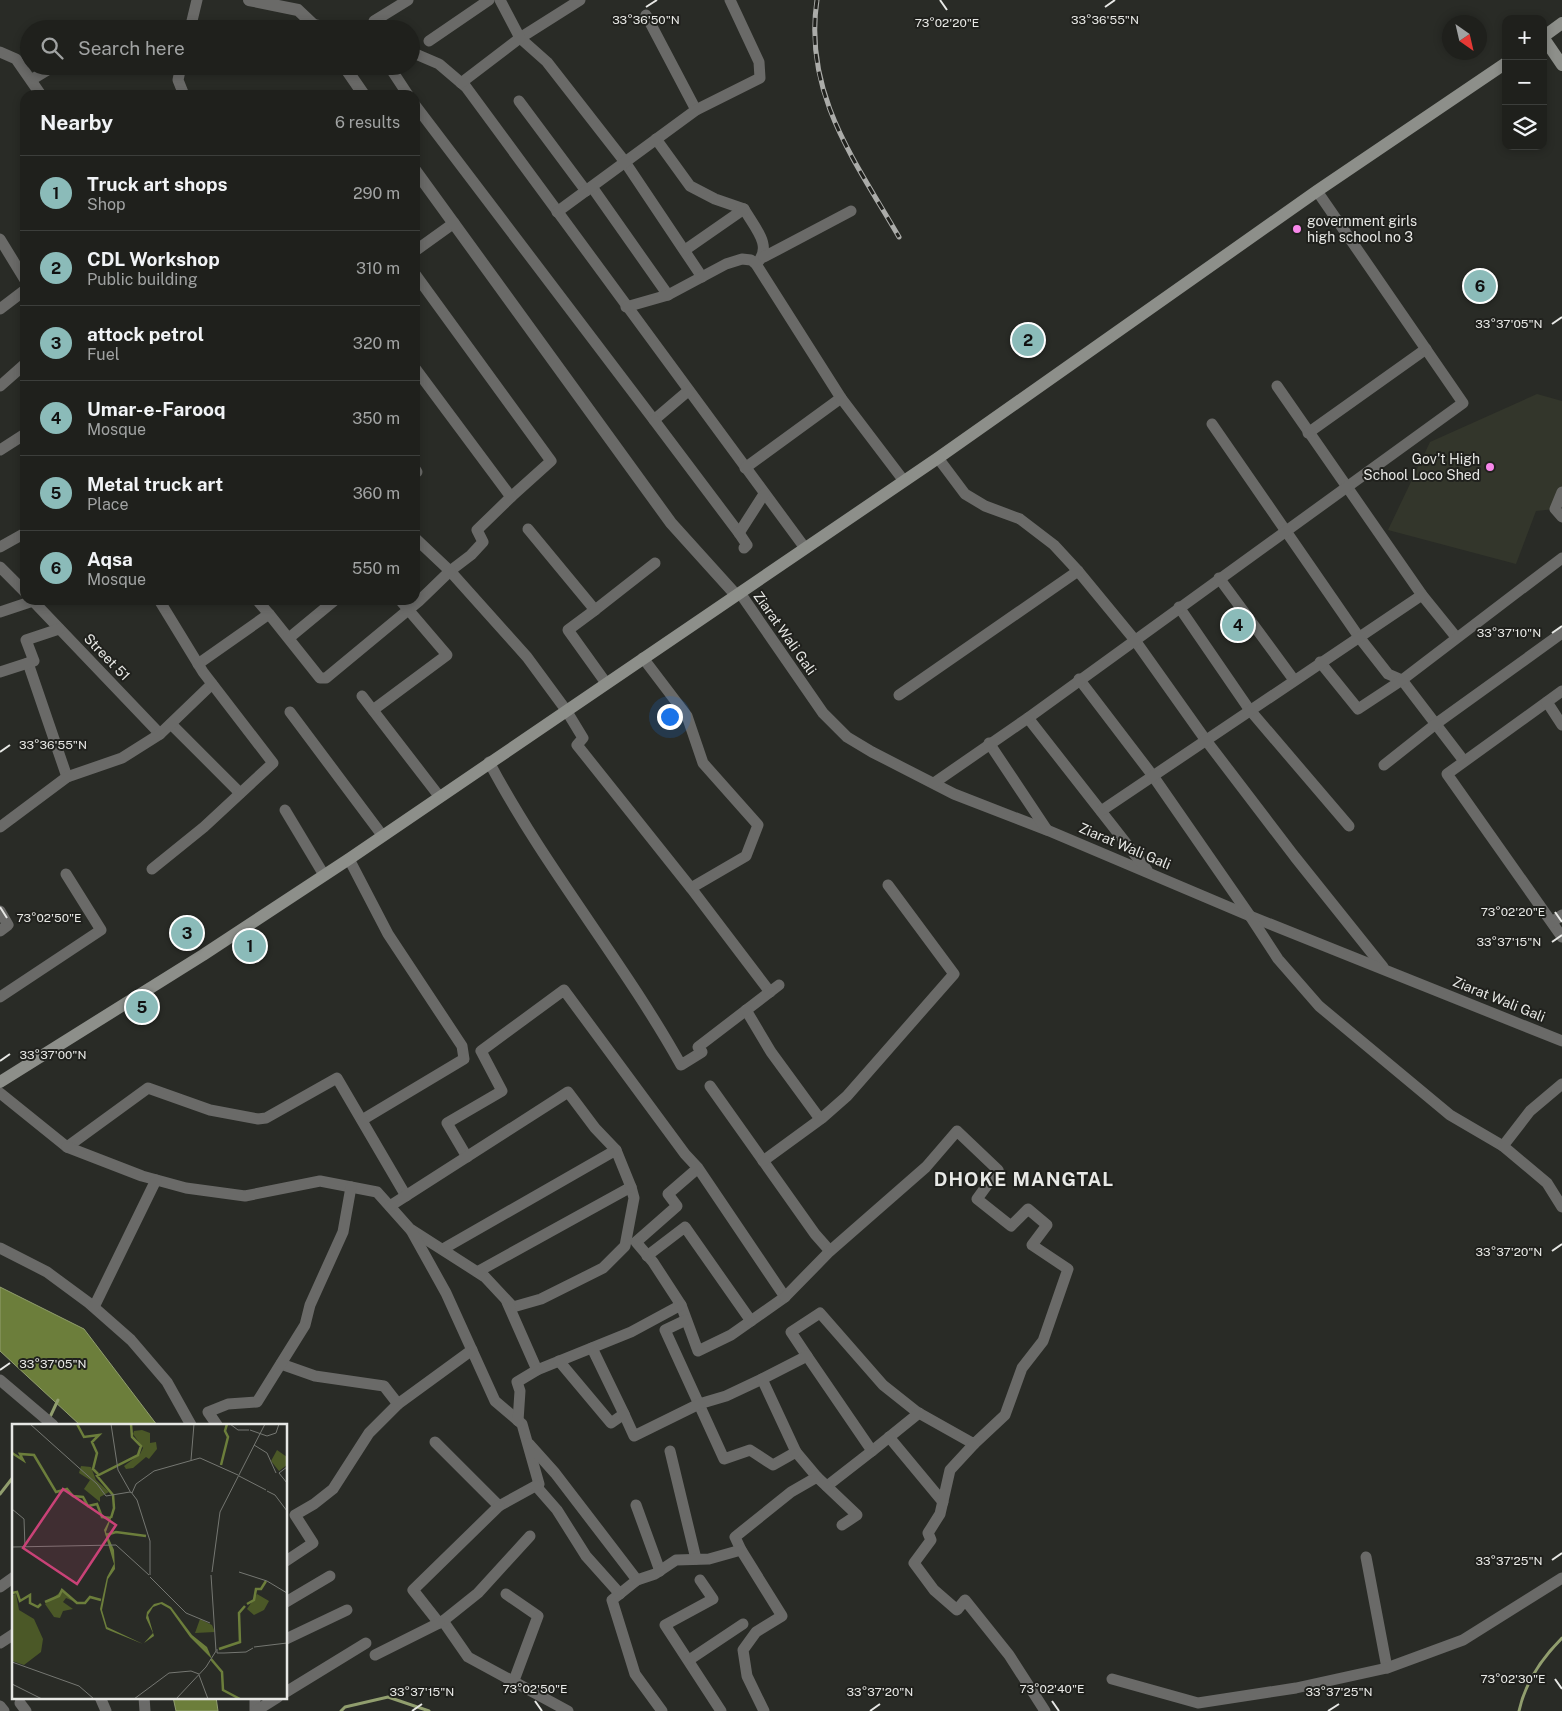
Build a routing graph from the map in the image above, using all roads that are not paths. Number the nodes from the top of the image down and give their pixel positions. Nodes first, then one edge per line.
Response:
1 (197, 0) edge
2 (408, 0) edge
3 (489, 0) edge
4 (500, 0) edge
5 (580, 0) edge
6 (730, 0) edge
7 (255, 1) edge
8 (646, 15) dead end
9 (192, 20) edge
10 (309, 20) edge
11 (376, 20) edge
12 (1562, 23) edge
13 (1547, 34) edge
14 (520, 38) junction
15 (429, 40) dead end
16 (1547, 43) edge
17 (0, 52) edge
18 (420, 56) edge
19 (20, 65) edge
20 (1502, 65) edge
21 (1562, 65) edge
22 (27, 75) edge
23 (39, 75) edge
24 (179, 75) edge
25 (350, 75) edge
26 (395, 75) edge
27 (31, 80) junction
28 (461, 83) junction
29 (38, 90) edge
30 (182, 90) edge
31 (361, 90) edge
32 (405, 90) edge
33 (519, 101) dead end
34 (696, 110) junction
35 (420, 112) edge
36 (656, 139) junction
37 (626, 162) junction
38 (420, 177) edge
39 (589, 189) junction
40 (1317, 191) junction
41 (744, 209) junction
42 (852, 211) dead end
43 (557, 212) junction
44 (454, 223) junction
45 (0, 239) edge
46 (420, 247) edge
47 (685, 250) junction
48 (760, 261) junction
49 (20, 272) edge
50 (702, 278) junction
51 (420, 281) edge
52 (20, 294) edge
53 (668, 295) junction
54 (626, 307) junction
55 (0, 309) edge
56 (1426, 349) junction
57 (20, 368) edge
58 (420, 375) edge
59 (0, 386) edge
60 (1277, 386) dead end
61 (688, 391) junction
62 (841, 398) junction
63 (654, 420) junction
64 (1212, 424) dead end
65 (1308, 433) junction
66 (20, 437) edge
67 (0, 450) edge
68 (938, 458) junction
69 (744, 468) junction
70 (904, 481) junction
71 (1346, 486) junction
72 (1562, 492) edge
73 (764, 494) junction
74 (511, 497) junction
75 (1562, 516) edge
76 (528, 529) dead end
77 (1285, 530) junction
78 (739, 533) junction
79 (20, 536) edge
80 (420, 543) edge
81 (0, 547) edge
82 (744, 548) dead end
83 (805, 548) junction
84 (1562, 558) edge
85 (655, 564) dead end
86 (0, 567) edge
87 (1078, 570) junction
88 (450, 571) junction
89 (1219, 578) junction
90 (20, 579) edge
91 (738, 594) junction
92 (1422, 594) junction
93 (420, 599) edge
94 (21, 605) edge
95 (37, 605) edge
96 (162, 605) edge
97 (262, 605) edge
98 (329, 605) edge
99 (404, 605) edge
100 (413, 605) edge
101 (1179, 607) junction
102 (408, 610) junction
103 (595, 610) junction
104 (0, 612) edge
105 (269, 614) junction
106 (59, 629) junction
107 (1562, 633) edge
108 (1359, 637) junction
109 (1456, 637) junction
110 (289, 638) junction
111 (1134, 639) junction
112 (643, 658) junction
113 (1320, 662) junction
114 (28, 663) junction
115 (198, 664) junction
116 (0, 672) edge
117 (1079, 679) junction
118 (1294, 680) junction
119 (1402, 680) junction
120 (606, 683) junction
121 (212, 684) junction
122 (1562, 691) edge
123 (899, 695) dead end
124 (362, 696) dead end
125 (1547, 702) junction
126 (373, 710) junction
127 (566, 710) junction
128 (1250, 710) junction
129 (290, 712) dead end
130 (1028, 718) junction
131 (1437, 723) junction
132 (171, 724) junction
133 (1562, 725) edge
134 (160, 734) junction
135 (1205, 739) junction
136 (989, 743) junction
137 (1464, 760) junction
138 (489, 762) junction
139 (1384, 765) dead end
140 (1154, 776) junction
141 (67, 777) junction
142 (934, 783) junction
143 (240, 793) junction
144 (440, 796) junction
145 (285, 810) dead end
146 (1101, 811) junction
147 (1349, 826) dead end
148 (0, 827) edge
149 (1047, 830) junction
150 (382, 835) junction
151 (349, 859) junction
152 (152, 869) dead end
153 (1148, 872) junction
154 (66, 874) dead end
155 (324, 875) junction
156 (888, 885) dead end
157 (691, 888) junction
158 (0, 911) edge
159 (1562, 915) edge
160 (1250, 916) junction
161 (1552, 922) junction
162 (0, 931) edge
163 (1562, 937) edge
164 (1384, 968) junction
165 (0, 997) edge
166 (746, 1010) junction
167 (1562, 1041) edge
168 (0, 1082) edge
169 (1562, 1084) edge
170 (710, 1086) dead end
171 (0, 1094) edge
172 (820, 1119) junction
173 (362, 1120) junction
174 (1503, 1146) junction
175 (67, 1147) junction
176 (616, 1150) junction
177 (467, 1157) junction
178 (763, 1161) junction
179 (698, 1168) junction
180 (156, 1180) junction
181 (350, 1187) junction
182 (631, 1187) junction
183 (406, 1196) junction
184 (390, 1206) junction
185 (1562, 1207) edge
186 (410, 1229) junction
187 (0, 1248) edge
188 (443, 1249) junction
189 (830, 1251) junction
190 (647, 1256) junction
191 (477, 1272) junction
192 (785, 1297) junction
193 (506, 1300) junction
194 (681, 1305) junction
195 (94, 1307) junction
196 (686, 1320) junction
197 (751, 1321) junction
198 (592, 1348) junction
199 (472, 1350) junction
200 (807, 1356) junction
201 (559, 1361) junction
202 (281, 1364) junction
203 (537, 1370) junction
204 (762, 1379) junction
205 (0, 1380) edge
206 (398, 1404) junction
207 (699, 1404) junction
208 (919, 1413) junction
209 (624, 1414) junction
210 (518, 1421) junction
211 (52, 1424) edge
212 (190, 1424) edge
213 (216, 1424) edge
214 (889, 1437) junction
215 (435, 1442) dead end
216 (527, 1443) junction
217 (974, 1444) junction
218 (872, 1451) junction
219 (670, 1452) dead end
220 (796, 1452) junction
221 (818, 1476) junction
222 (536, 1486) junction
223 (827, 1486) junction
224 (943, 1502) junction
225 (636, 1505) dead end
226 (499, 1506) junction
227 (842, 1525) dead end
228 (530, 1536) dead end
229 (741, 1550) junction
230 (1366, 1557) dead end
231 (696, 1559) junction
232 (288, 1560) edge
233 (660, 1571) junction
234 (330, 1576) dead end
235 (12, 1578) edge
236 (1562, 1578) edge
237 (637, 1580) junction
238 (700, 1580) dead end
239 (0, 1587) edge
240 (506, 1594) dead end
241 (620, 1594) junction
242 (288, 1601) edge
243 (347, 1610) dead end
244 (441, 1622) junction
245 (743, 1624) dead end
246 (12, 1635) edge
247 (288, 1638) edge
248 (0, 1643) edge
249 (366, 1643) dead end
250 (375, 1655) dead end
251 (689, 1660) junction
252 (1387, 1668) junction
253 (1112, 1679) dead end
254 (513, 1683) junction
255 (288, 1691) edge
256 (100, 1698) edge
257 (144, 1698) edge
258 (255, 1698) edge
259 (276, 1698) edge
260 (0, 1706) edge
261 (4, 1711) edge
262 (106, 1711) edge
263 (145, 1711) edge
264 (256, 1711) edge
265 (568, 1711) edge
266 (662, 1711) edge
267 (721, 1711) edge
268 (764, 1711) edge
269 (1045, 1711) edge

1 - 9 street
2 - 11 street
3 - 15 street
4 - 14 street
5 - 14 street
6 - 34 street
7 - 10 street
8 - 34 street
12 - 13 main road
14 - 28 street
14 - 37 street
16 - 21 main road
17 - 19 street
18 - 28 street
20 - 40 main road
22 - 27 street
23 - 27 street
24 - 30 street
25 - 31 street
26 - 32 street
27 - 29 street
28 - 43 street
33 - 39 street
34 - 36 street
35 - 63 street
36 - 37 street
36 - 41 street
37 - 39 street
37 - 47 street
38 - 44 street
39 - 43 street
39 - 53 street
40 - 56 street
40 - 68 main road
41 - 47 street
41 - 48 street
42 - 48 street
43 - 54 street
44 - 46 street
44 - 91 street
45 - 49 street
47 - 50 street
48 - 50 street
48 - 62 street
50 - 53 street
51 - 74 street
52 - 55 street
53 - 54 street
54 - 61 street
56 - 65 street
56 - 71 street
57 - 59 street
58 - 74 street
60 - 65 street
61 - 63 street
61 - 69 street
62 - 69 street
62 - 70 street
63 - 78 street
64 - 77 street
65 - 71 street
66 - 67 street
68 - 70 main road
68 - 87 street
69 - 73 street
70 - 83 main road
71 - 77 street
71 - 92 street
72 - 75 street
73 - 78 street
73 - 83 street
74 - 88 street
76 - 103 street
77 - 89 street
77 - 108 street
78 - 82 street
79 - 81 street
80 - 88 street
83 - 91 main road
84 - 109 street
85 - 103 street
86 - 90 street
87 - 111 street
87 - 123 street
88 - 93 street
88 - 127 street
89 - 101 street
89 - 118 street
91 - 112 main road
91 - 142 street, Ziarat Wali Gali
92 - 108 street
92 - 109 street
94 - 104 street
95 - 106 street, Street 51
96 - 115 street
97 - 105 street
98 - 110 street
99 - 102 street
100 - 102 street
101 - 111 street
101 - 128 street
102 - 110 street
102 - 126 street
103 - 120 street
105 - 110 street
105 - 115 street
106 - 114 street
106 - 134 street, Street 51
107 - 131 street
108 - 113 street
108 - 119 street
109 - 119 street
111 - 117 street
111 - 135 street
112 - 120 main road
112 - 157 street
113 - 118 street
113 - 119 street
114 - 116 street
114 - 141 street
115 - 121 street
117 - 130 street
117 - 140 street
118 - 128 street
119 - 131 street
120 - 127 main road
121 - 132 street
121 - 143 street
122 - 125 street
124 - 126 street
125 - 133 street
125 - 137 street
126 - 144 street
127 - 138 main road
127 - 157 street
128 - 135 street
128 - 147 street
129 - 150 street
130 - 136 street
130 - 146 street
131 - 137 street
131 - 139 street
132 - 134 street
132 - 143 street
134 - 141 street
135 - 140 street
135 - 164 street
136 - 142 street
136 - 149 street
137 - 161 street
138 - 144 main road
138 - 166 street
140 - 146 street
140 - 160 street
141 - 148 street
142 - 149 street, Ziarat Wali Gali
143 - 152 street
144 - 150 main road
145 - 155 street
146 - 153 street
149 - 153 street, Ziarat Wali Gali
150 - 151 main road
151 - 155 main road
151 - 173 street
153 - 160 street, Ziarat Wali Gali
154 - 165 street
155 - 168 main road
156 - 172 street
157 - 166 street
158 - 162 street
159 - 161 street
160 - 164 street, Ziarat Wali Gali
160 - 174 street
161 - 163 street
164 - 167 street, Ziarat Wali Gali
166 - 172 street
169 - 174 street
170 - 178 street
171 - 175 street
172 - 178 street
173 - 175 street
173 - 183 street
174 - 185 street
175 - 180 street
176 - 177 street
176 - 182 street
176 - 188 street
177 - 179 street
177 - 183 street
178 - 189 street
179 - 190 street
179 - 192 street
180 - 181 street
180 - 195 street
181 - 184 street
181 - 202 street
182 - 191 street
182 - 193 street
183 - 184 street
184 - 186 street
186 - 188 street
186 - 199 street
187 - 195 street
188 - 191 street
189 - 192 street
189 - 217 street
190 - 194 street
190 - 197 street
191 - 193 street
192 - 197 street
193 - 203 street
194 - 196 street
194 - 198 street
195 - 212 street
196 - 197 street
196 - 207 street
198 - 201 street
198 - 209 street
199 - 206 street
199 - 210 street
200 - 204 street
200 - 208 street
200 - 218 street
201 - 203 street
201 - 209 street
202 - 206 street
202 - 213 street
203 - 210 street
204 - 207 street
204 - 220 street
205 - 211 street
206 - 232 street
207 - 209 street
207 - 220 street
208 - 214 street
208 - 217 street
210 - 216 street
214 - 218 street
214 - 224 street
215 - 226 street
216 - 222 street
216 - 237 street
217 - 224 street
218 - 223 street
219 - 231 street
220 - 221 street
221 - 223 street
221 - 229 street
222 - 226 street
222 - 241 street
223 - 227 street
224 - 269 street
225 - 233 street
226 - 244 street
228 - 244 street
229 - 231 street
229 - 268 street
230 - 252 street
231 - 233 street
233 - 237 street
234 - 242 street
235 - 239 street
236 - 252 street
237 - 241 street
238 - 251 street
240 - 254 street
241 - 266 street
243 - 247 street
244 - 250 street
244 - 254 street
245 - 251 street
246 - 248 street
249 - 255 street
251 - 267 street
252 - 253 street
254 - 265 street
256 - 262 street
257 - 263 street
258 - 264 street
259 - 264 street
260 - 261 street

